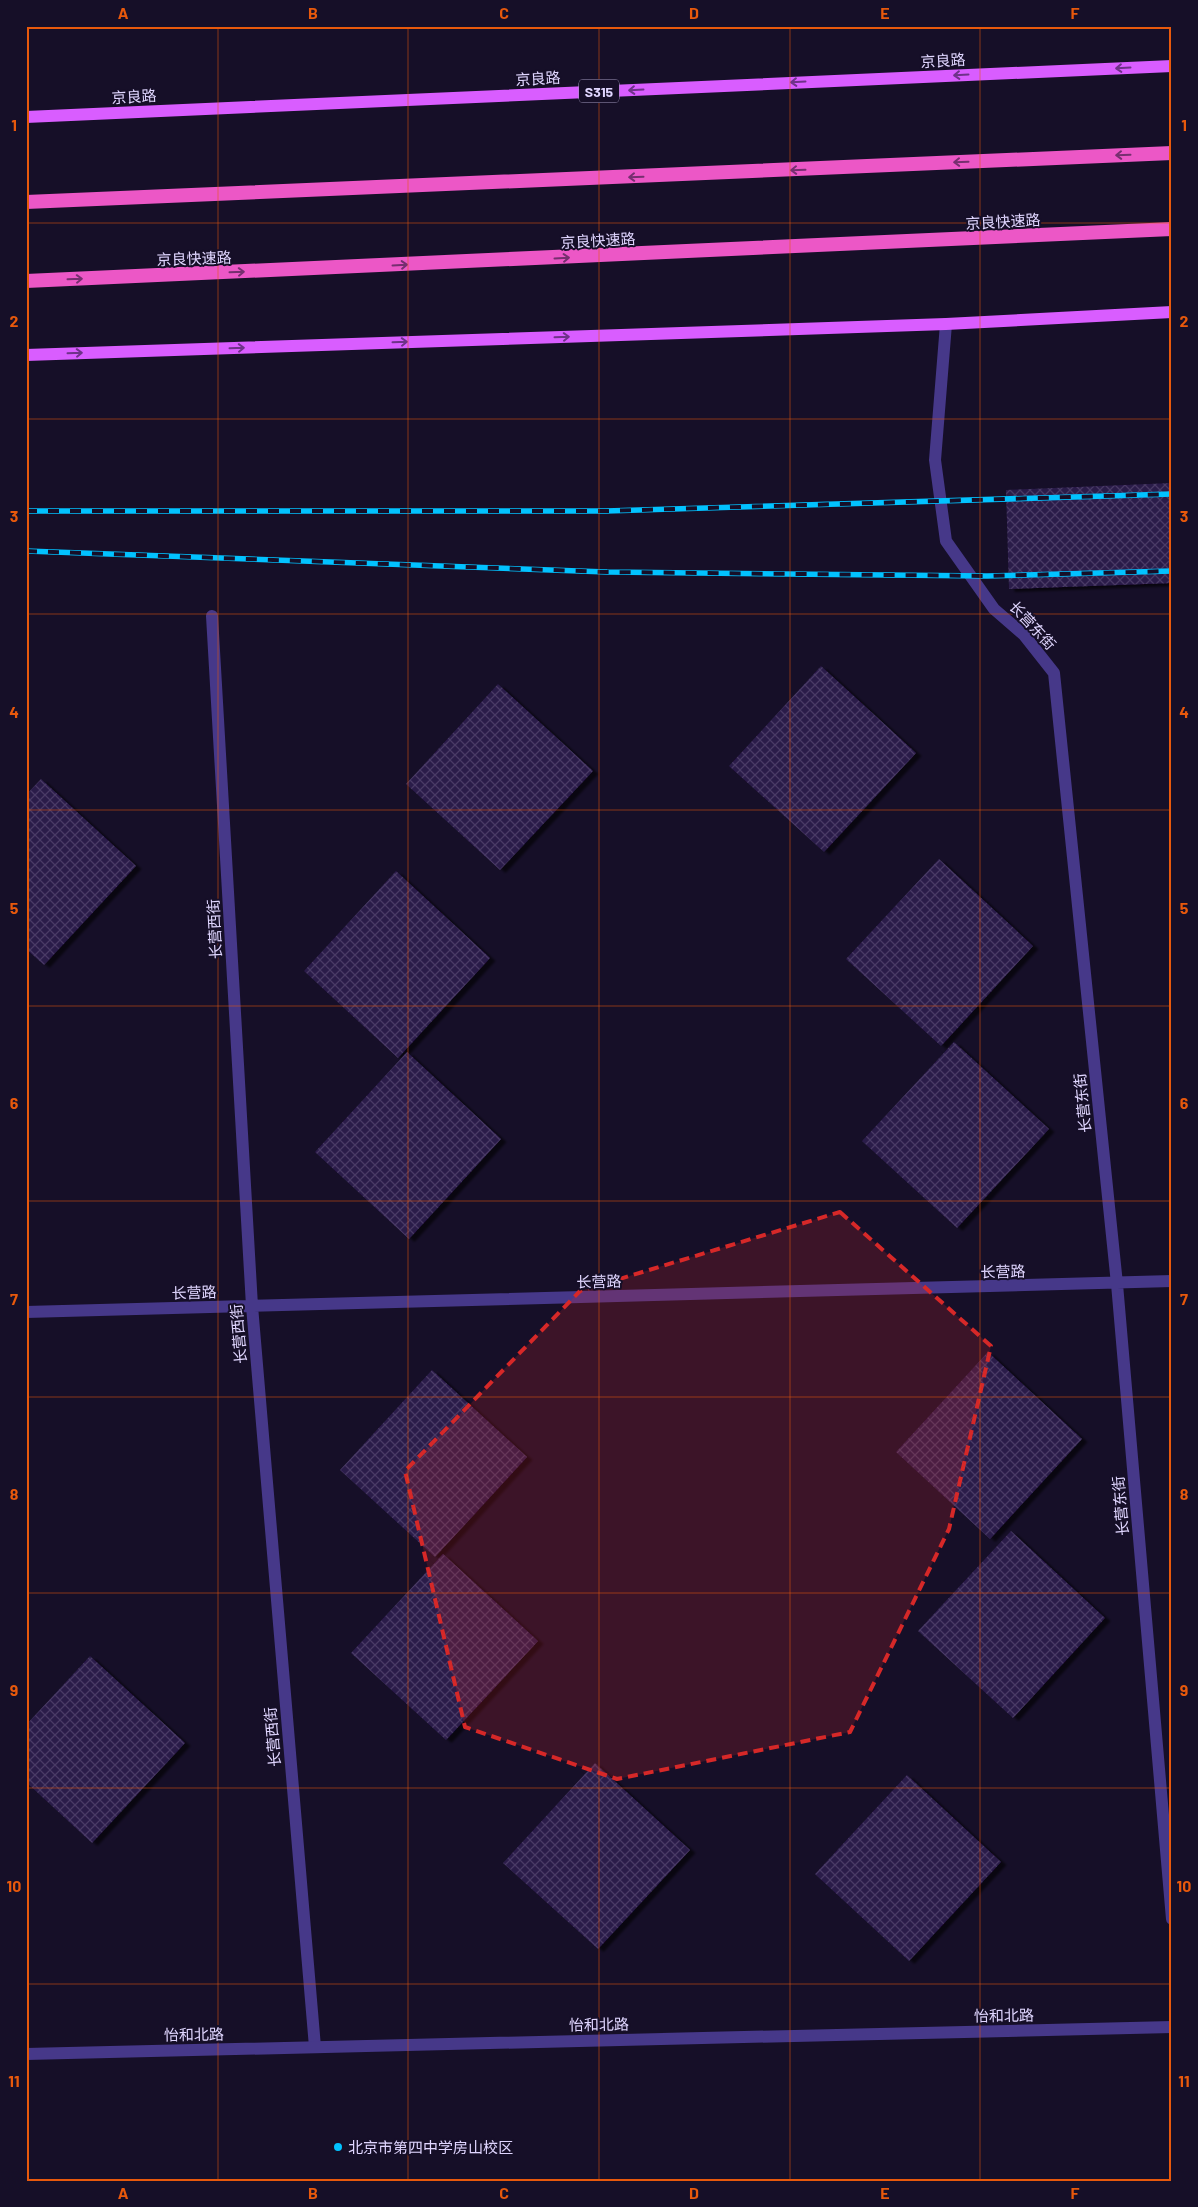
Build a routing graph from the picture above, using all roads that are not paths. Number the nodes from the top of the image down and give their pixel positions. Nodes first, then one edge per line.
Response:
1 (1172, 66) edge
2 (26, 117) edge
3 (1172, 153) edge
4 (26, 202) edge
5 (1172, 229) edge
6 (26, 281) edge
7 (1172, 312) edge
8 (946, 324) junction
9 (26, 355) edge
10 (212, 616) dead end
11 (1172, 1282) edge
12 (1117, 1284) junction
13 (252, 1306) junction
14 (26, 1312) edge
15 (1172, 1919) edge
16 (1172, 2027) edge
17 (315, 2047) junction
18 (26, 2054) edge

1 -> 2 main road, 京良路 / S315
3 -> 4 highway
6 -> 5 highway, 京良快速路
7 - 8 main road
9 -> 8 main road
8 - 12 street, 长营东街
10 - 13 street, 长营西街
11 - 12 street, 长营路
12 - 13 street, 长营路
12 - 15 street, 长营东街
13 - 14 street, 长营路
13 - 17 street, 长营西街
16 - 17 street, 怡和北路
17 - 18 street, 怡和北路

